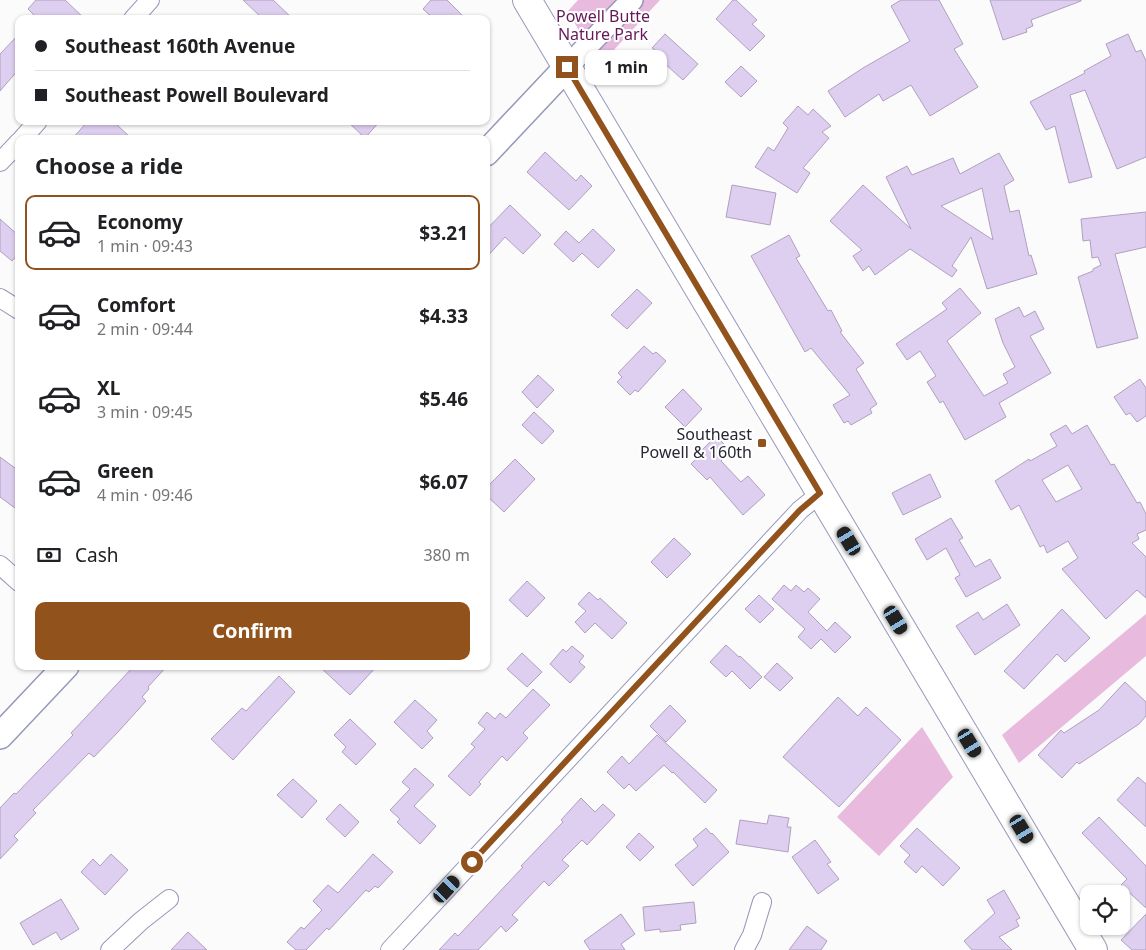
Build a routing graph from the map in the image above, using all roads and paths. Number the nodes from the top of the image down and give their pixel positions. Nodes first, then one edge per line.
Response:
1 (150, 0) edge
2 (528, 0) edge
3 (632, 0) edge
4 (137, 15) edge
5 (567, 67) junction
6 (34, 125) edge
7 (26, 135) edge
8 (15, 146) edge
9 (490, 149) edge
10 (0, 162) edge
11 (0, 298) edge
12 (15, 307) edge
13 (820, 493) junction
14 (0, 565) edge
15 (15, 578) edge
16 (62, 670) edge
17 (0, 736) edge
18 (169, 899) dead end
19 (762, 902) dead end
20 (110, 950) edge
21 (390, 950) edge
22 (744, 950) edge
23 (1093, 950) edge

1 - 4 street
2 - 5 main road
3 - 5 street
5 - 9 main road
5 - 13 main road
6 - 7 street
8 - 10 street
11 - 12 street
13 - 21 street
13 - 23 main road
14 - 15 street
16 - 17 main road
18 - 20 street
19 - 22 street

